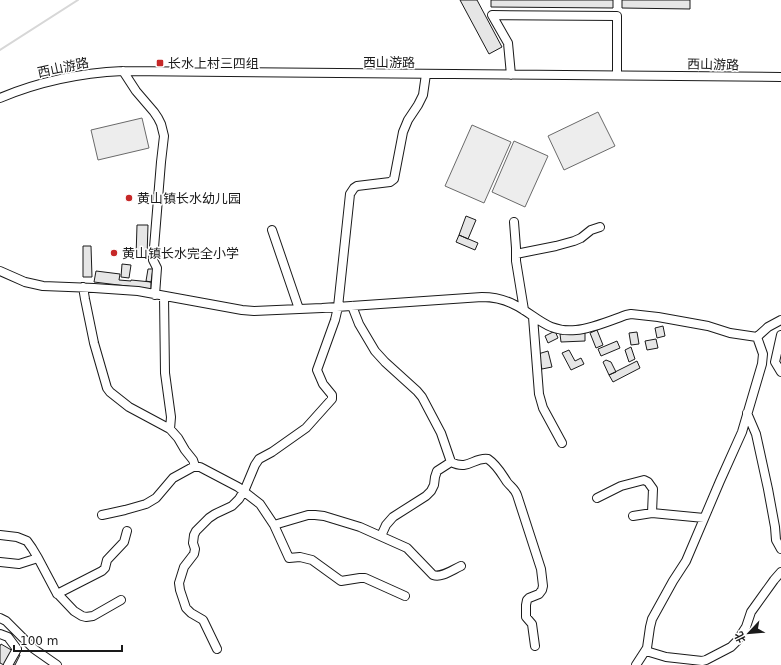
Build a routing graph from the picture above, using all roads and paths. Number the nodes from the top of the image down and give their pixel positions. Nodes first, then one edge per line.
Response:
1 (123, 71) junction
2 (426, 74) junction
3 (511, 75) junction
4 (617, 75) junction
5 (781, 77) edge
6 (0, 98) edge
7 (514, 222) dead end
8 (600, 228) dead end
9 (272, 230) dead end
10 (516, 254) junction
11 (0, 271) edge
12 (83, 287) junction
13 (155, 295) junction
14 (164, 296) junction
15 (352, 306) junction
16 (338, 307) junction
17 (299, 309) junction
18 (524, 310) junction
19 (533, 316) junction
20 (781, 320) edge
21 (781, 335) edge
22 (757, 337) junction
23 (781, 372) edge
24 (747, 413) junction
25 (170, 429) junction
26 (562, 443) dead end
27 (451, 462) junction
28 (195, 466) junction
29 (244, 491) junction
30 (597, 498) dead end
31 (652, 513) junction
32 (102, 515) dead end
33 (633, 516) dead end
34 (704, 518) junction
35 (274, 525) junction
36 (127, 531) dead end
37 (0, 534) edge
38 (381, 536) junction
39 (781, 549) edge
40 (38, 558) junction
41 (0, 562) edge
42 (460, 566) dead end
43 (781, 572) edge
44 (57, 594) junction
45 (405, 596) dead end
46 (120, 600) dead end
47 (0, 618) edge
48 (0, 634) edge
49 (536, 646) dead end
50 (217, 649) dead end
51 (646, 651) junction
52 (8, 665) edge
53 (57, 665) edge
54 (636, 665) edge

1 - 2 street, 西山游路
1 - 6 street, 西山游路
1 - 13 street
2 - 3 street, 西山游路
2 - 16 street
3 - 4 street, 西山游路
3 - 4 street
4 - 5 street, 西山游路
7 - 10 street
8 - 10 street
9 - 17 street
10 - 18 street
11 - 12 street
12 - 13 street
12 - 25 street
13 - 14 street
14 - 17 street
14 - 25 street
15 - 16 street
15 - 18 street
15 - 27 street
16 - 17 street
16 - 29 street
18 - 19 street
19 - 22 street
19 - 26 street
20 - 22 street
21 - 23 street
22 - 24 street
24 - 34 street
24 - 39 street
25 - 28 street
27 - 38 street
27 - 49 street
28 - 29 street
28 - 32 street
29 - 35 street
29 - 50 street
30 - 31 street
31 - 33 street
31 - 34 street
34 - 51 street
35 - 38 street
35 - 45 street
36 - 44 street
37 - 40 street
38 - 42 street
40 - 41 street
40 - 44 street
43 - 51 street
44 - 46 street
47 - 53 street
48 - 52 street
51 - 54 street

